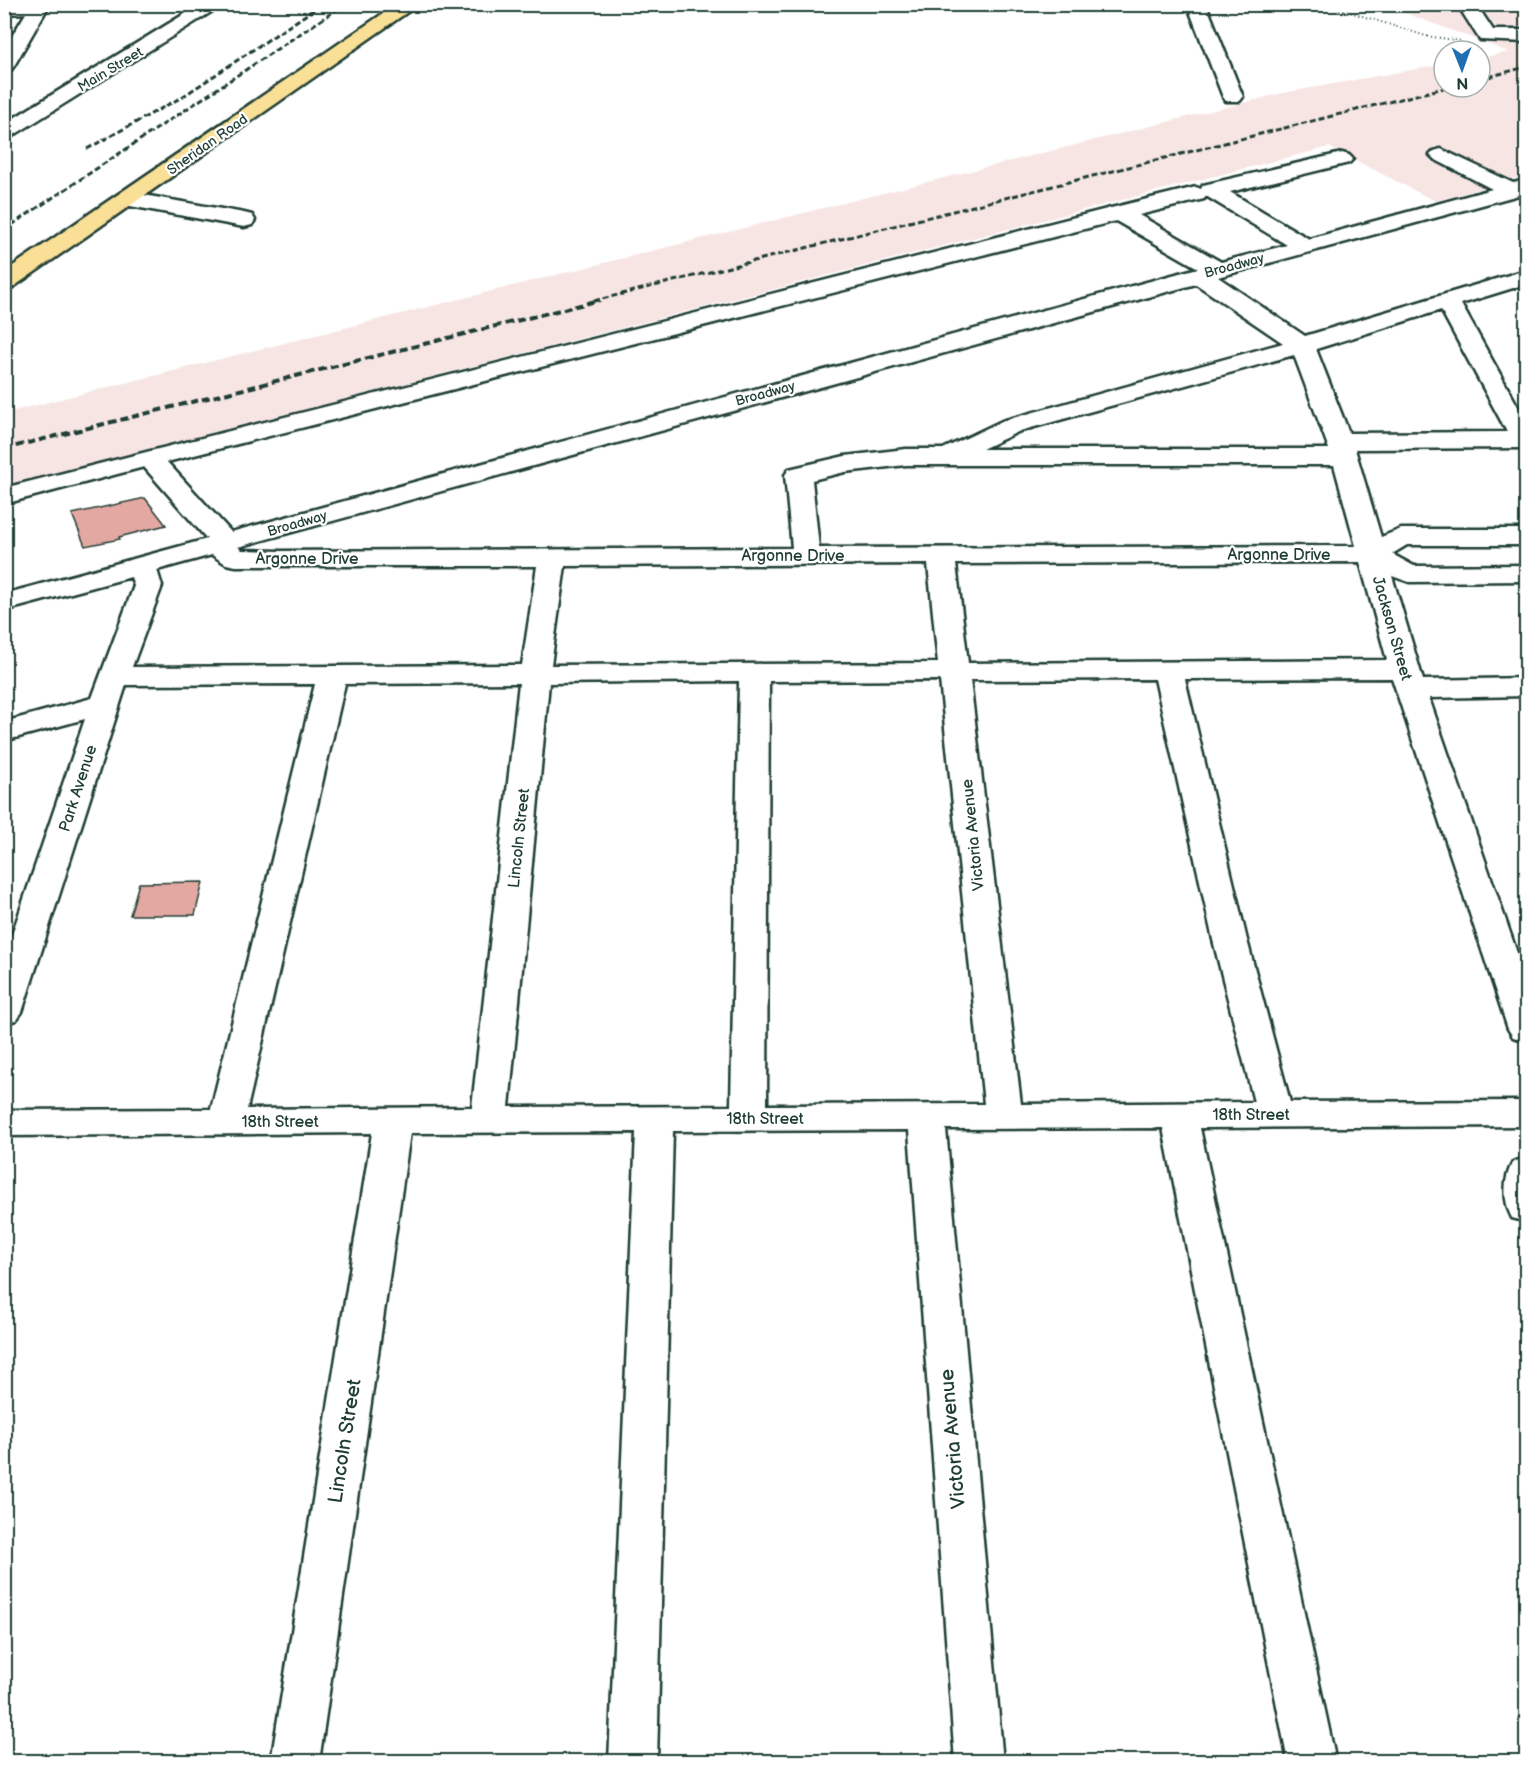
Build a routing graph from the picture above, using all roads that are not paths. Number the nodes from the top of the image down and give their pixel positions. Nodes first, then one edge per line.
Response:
1 (215, 4) edge
2 (410, 4) edge
3 (1196, 4) edge
4 (1466, 4) edge
5 (4, 8) edge
6 (1527, 36) edge
7 (4, 66) edge
8 (1233, 97) dead end
9 (4, 133) edge
10 (1441, 155) dead end
11 (1342, 159) dead end
12 (1519, 188) edge
13 (1196, 194) dead end
14 (127, 199) junction
15 (1119, 213) junction
16 (244, 220) dead end
17 (1305, 246) junction
18 (1208, 272) junction
19 (1527, 277) edge
20 (4, 283) edge
21 (1448, 301) junction
22 (1302, 345) junction
23 (1525, 440) edge
24 (1342, 449) junction
25 (943, 457) junction
26 (150, 458) junction
27 (4, 496) edge
28 (1527, 537) edge
29 (221, 544) junction
30 (1372, 554) junction
31 (806, 555) junction
32 (941, 555) junction
33 (552, 557) junction
34 (142, 566) junction
35 (1527, 573) edge
36 (4, 603) edge
37 (1168, 671) junction
38 (954, 673) junction
39 (536, 674) junction
40 (754, 674) junction
41 (332, 675) junction
42 (1407, 679) junction
43 (1527, 687) edge
44 (109, 690) junction
45 (4, 732) edge
46 (4, 1012) edge
47 (1527, 1029) edge
48 (1527, 1113) edge
49 (1275, 1114) junction
50 (1179, 1115) junction
51 (1004, 1116) junction
52 (926, 1117) junction
53 (749, 1118) junction
54 (655, 1119) junction
55 (393, 1120) junction
56 (489, 1120) junction
57 (226, 1122) junction
58 (4, 1123) edge
59 (1527, 1172) edge
60 (1527, 1209) edge
61 (295, 1761) edge
62 (633, 1761) edge
63 (979, 1761) edge
64 (1312, 1761) edge

1 - 9 street, Main Street
2 - 14 highway, Sheridan Road
3 - 8 street
4 - 6 street
5 - 7 street
10 - 12 street
11 - 17 street
12 - 17 street, Broadway
13 - 15 street
14 - 16 street
14 - 20 highway, Sheridan Road
15 - 18 street
15 - 26 street
17 - 18 street, Broadway
18 - 22 street
18 - 29 street, Broadway
19 - 21 street
21 - 22 street
21 - 23 street
22 - 24 street, Jackson Street
22 - 25 street
23 - 24 street
24 - 25 street
24 - 30 street, Jackson Street
25 - 31 street
26 - 27 street
26 - 29 street
28 - 30 street
29 - 33 street, Argonne Drive
29 - 34 street, Broadway
30 - 32 street, Argonne Drive
30 - 35 street, Argonne Drive
30 - 42 street, Jackson Street
31 - 32 street, Argonne Drive
31 - 33 street, Argonne Drive
32 - 38 street, Victoria Avenue
33 - 39 street, Lincoln Street
34 - 36 street, Broadway
34 - 44 street, Park Avenue
37 - 38 street
37 - 42 street
37 - 49 street
38 - 40 street
38 - 51 street, Victoria Avenue
39 - 40 street
39 - 41 street
39 - 56 street, Lincoln Street
40 - 53 street
41 - 44 street
41 - 57 street
42 - 43 street
42 - 47 street, Jackson Street
44 - 45 street
44 - 46 street, Park Avenue
48 - 49 street, 18th Street
49 - 50 street, 18th Street
50 - 51 street, 18th Street
50 - 64 street
51 - 52 street, 18th Street
52 - 53 street, 18th Street
52 - 63 street, Victoria Avenue
53 - 54 street, 18th Street
54 - 56 street, 18th Street
54 - 62 street
55 - 56 street, 18th Street
55 - 57 street, 18th Street
55 - 61 street, Lincoln Street
57 - 58 street, 18th Street
59 - 60 street

